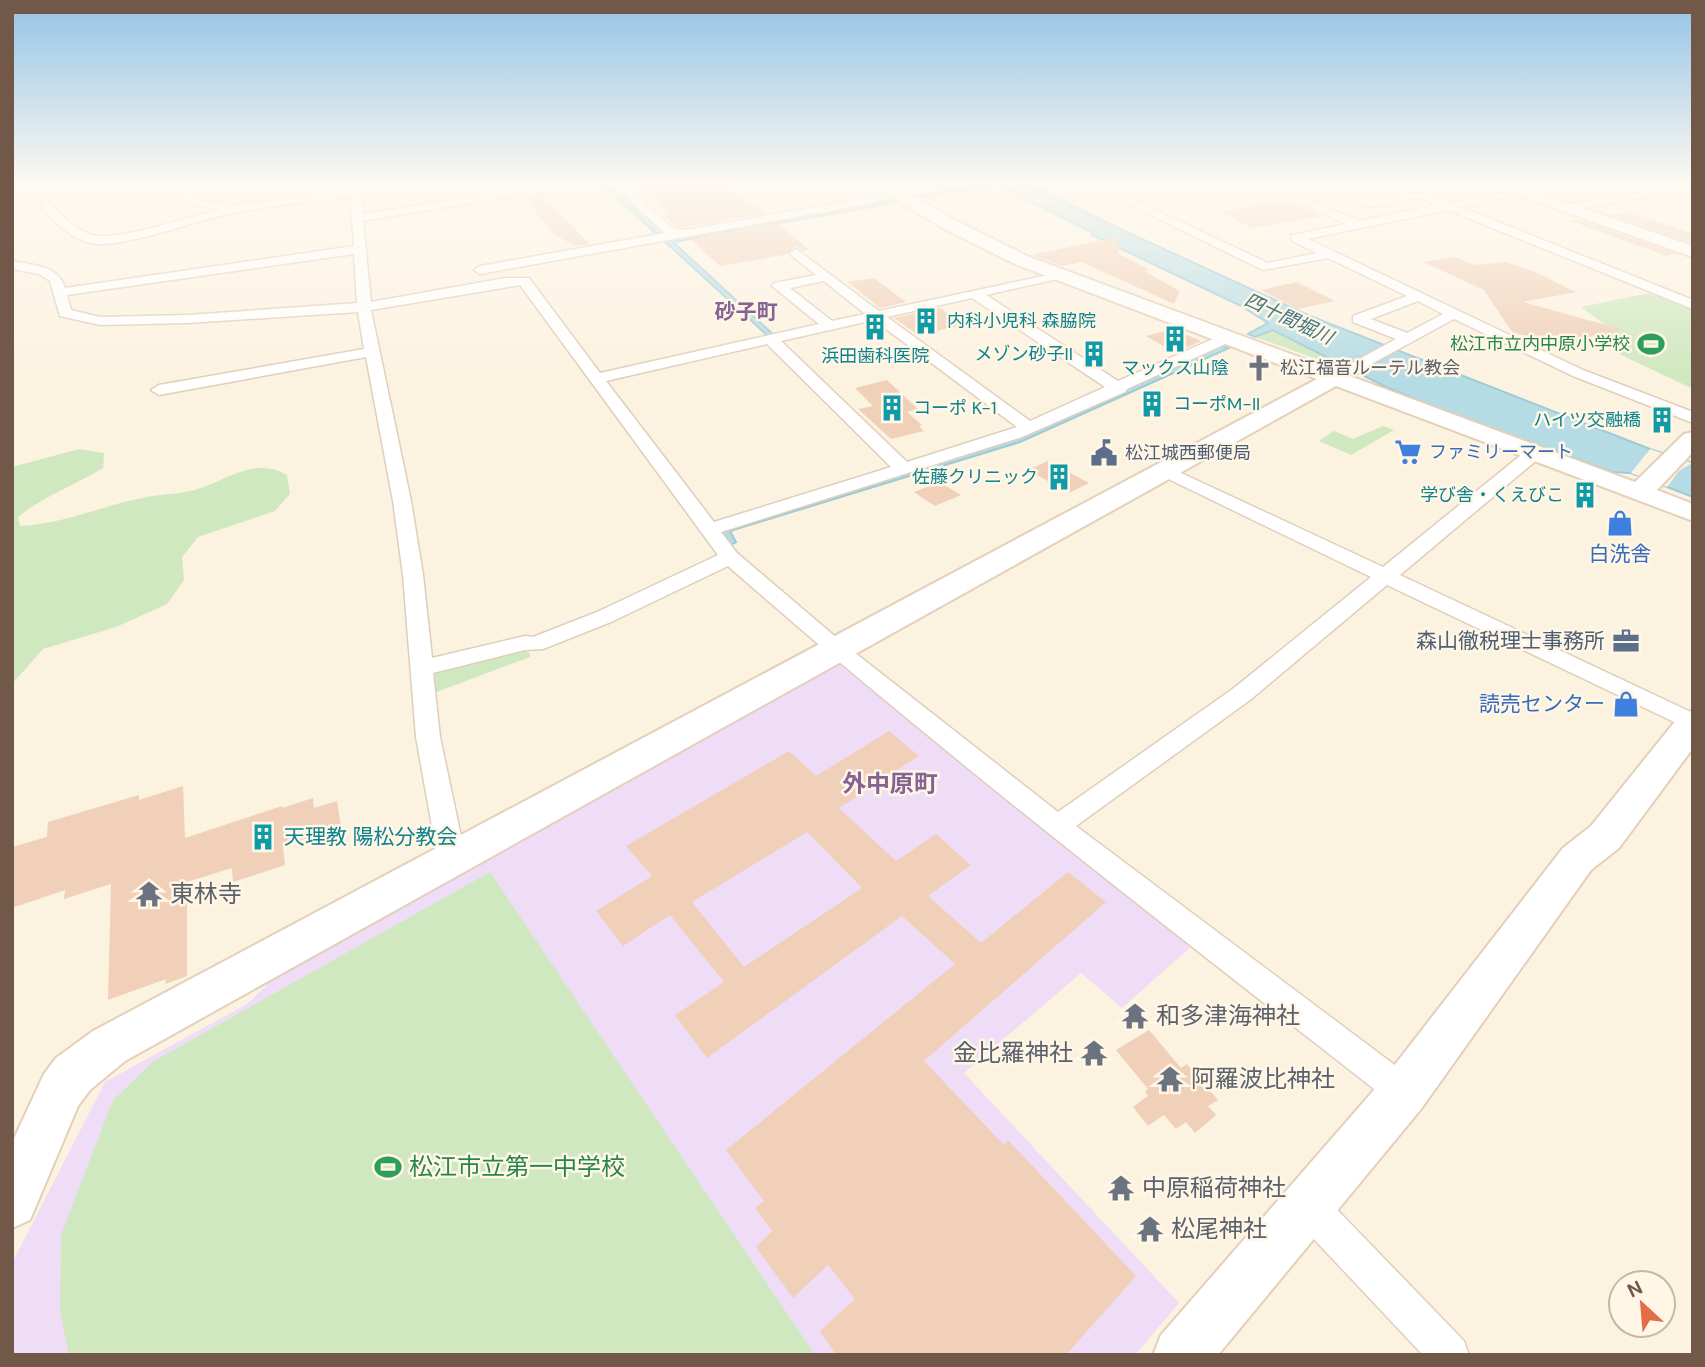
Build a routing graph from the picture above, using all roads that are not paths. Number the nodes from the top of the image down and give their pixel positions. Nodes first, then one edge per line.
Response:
1 (360, 249) joint
2 (608, 249) edge
3 (1000, 249) edge
4 (1227, 249) edge
5 (1320, 249) edge
6 (1552, 249) edge
7 (796, 253) dead end
8 (1331, 254) junction
9 (12, 265) edge
10 (1057, 275) junction
11 (53, 277) junction
12 (826, 277) junction
13 (453, 280) junction
14 (26, 281) dead end
15 (62, 292) junction
16 (975, 294) junction
17 (1417, 296) junction
18 (365, 301) junction
19 (1693, 306) edge
20 (1452, 313) junction
21 (879, 316) junction
22 (831, 327) junction
23 (1229, 337) junction
24 (771, 340) junction
25 (1399, 341) junction
26 (370, 352) junction
27 (1341, 374) junction
28 (597, 378) junction
29 (1119, 389) junction
30 (159, 390) dead end
31 (1693, 418) edge
32 (1029, 428) junction
33 (1693, 439) edge
34 (1532, 455) junction
35 (904, 469) junction
36 (1164, 470) junction
37 (1645, 488) junction
38 (1693, 513) edge
39 (708, 530) junction
40 (730, 557) junction
41 (1388, 576) junction
42 (837, 650) junction
43 (422, 667) junction
44 (1693, 723) edge
45 (1057, 826) junction
46 (452, 860) junction
47 (1404, 1092) junction
48 (12, 1202) edge
49 (1307, 1205) junction
50 (1181, 1355) edge
51 (1450, 1355) edge

1 - 15 street
1 - 18 street
2 - 13 street
3 - 10 street
4 - 8 street
5 - 8 street
6 - 19 street
7 - 12 street
8 - 17 street
9 - 11 street
10 - 16 street
10 - 23 street
11 - 14 street
11 - 15 street
12 - 21 street
12 - 22 street
13 - 18 street
13 - 28 street
15 - 18 street
16 - 21 street
16 - 29 street
17 - 20 street
17 - 25 street
18 - 26 street
20 - 25 street
20 - 31 street
21 - 22 street
21 - 32 street
22 - 24 street
23 - 27 street
23 - 29 street
24 - 28 street
24 - 35 street
25 - 27 street
26 - 30 street
26 - 43 street
27 - 34 street
27 - 36 street
28 - 39 street
29 - 32 street
32 - 35 street
33 - 37 street
34 - 37 street
34 - 41 street
35 - 39 street
36 - 41 street
36 - 42 street
37 - 38 street
39 - 40 street
40 - 42 street
40 - 43 street
41 - 44 street
41 - 45 street
42 - 45 street
42 - 46 street
43 - 46 street
44 - 47 street
45 - 47 street
46 - 48 street
47 - 49 street
49 - 50 street
49 - 51 street

